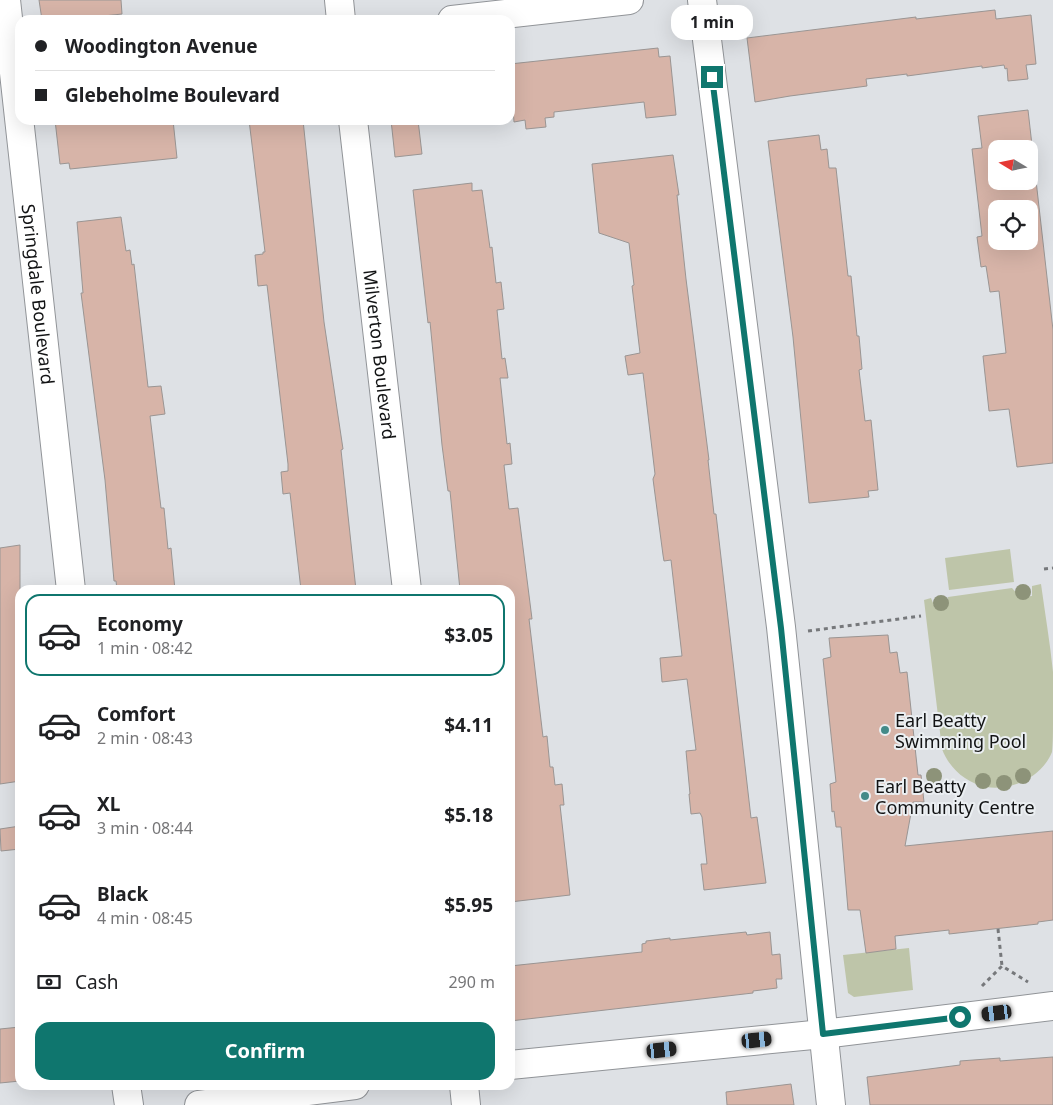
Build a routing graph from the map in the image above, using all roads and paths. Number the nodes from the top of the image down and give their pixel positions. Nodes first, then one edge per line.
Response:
1 (6, 0) edge
2 (339, 0) edge
3 (629, 0) edge
4 (702, 0) edge
5 (340, 15) edge
6 (496, 15) edge
7 (12, 72) edge
8 (15, 98) edge
9 (18, 125) edge
10 (354, 125) edge
11 (1053, 568) edge
12 (1044, 569) dead end
13 (70, 585) edge
14 (406, 585) edge
15 (921, 616) dead end
16 (802, 632) dead end
17 (998, 928) dead end
18 (1002, 966) junction
19 (1028, 982) dead end
20 (982, 986) dead end
21 (1053, 1006) edge
22 (823, 1034) junction
23 (515, 1065) edge
24 (127, 1090) edge
25 (316, 1090) edge
26 (464, 1090) edge
27 (129, 1105) edge
28 (199, 1105) edge
29 (466, 1105) edge
30 (831, 1105) edge

1 - 7 street, Springdale Boulevard
2 - 5 street
3 - 6 street
4 - 22 street
7 - 8 street, Springdale Boulevard
9 - 13 street, Springdale Boulevard
10 - 14 street, Milverton Boulevard
11 - 12 path
15 - 16 path
17 - 18 path
18 - 19 path
18 - 20 path
21 - 22 street
22 - 23 street
22 - 30 street
24 - 27 street
25 - 28 street
26 - 29 street

